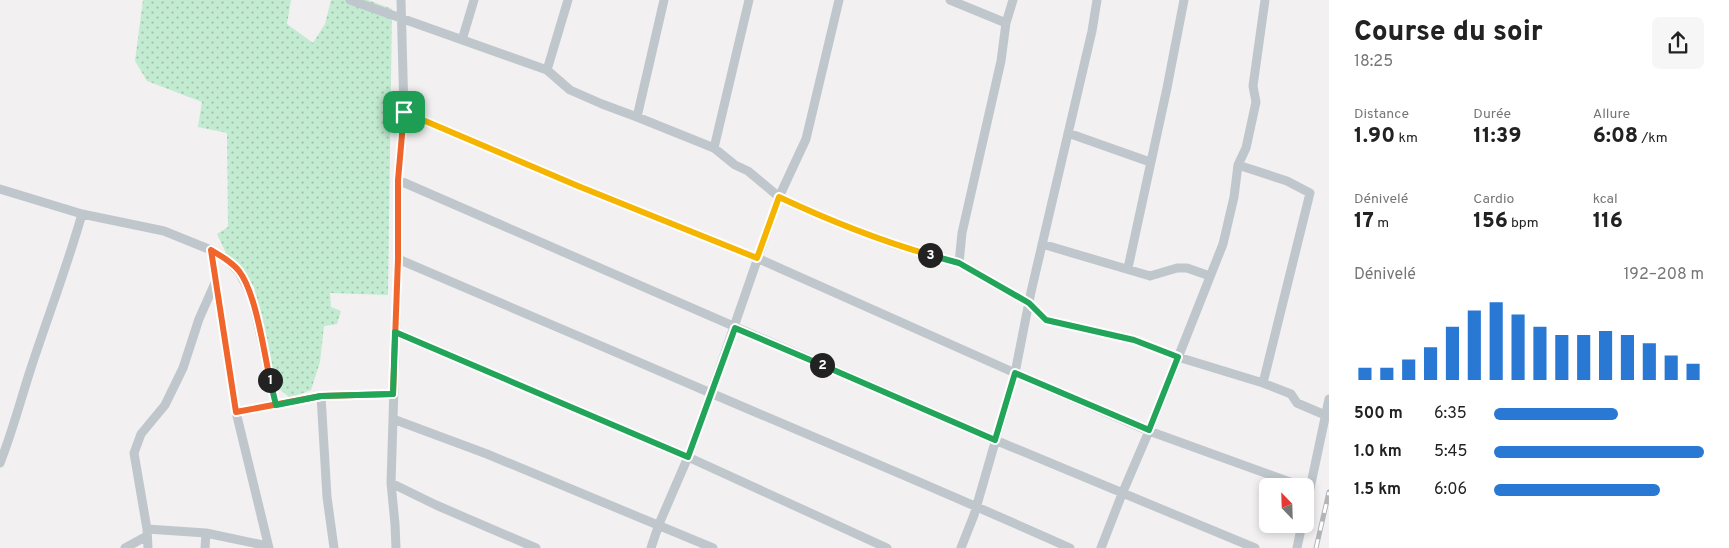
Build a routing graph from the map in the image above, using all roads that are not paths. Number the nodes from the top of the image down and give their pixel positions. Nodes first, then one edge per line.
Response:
1 (350, 0) edge
2 (401, 0) edge
3 (474, 0) edge
4 (568, 0) edge
5 (664, 0) edge
6 (749, 0) edge
7 (839, 0) edge
8 (950, 0) edge
9 (1013, 0) edge
10 (1097, 0) edge
11 (1184, 0) edge
12 (1265, 0) edge
13 (401, 18) junction
14 (1006, 23) junction
15 (462, 40) junction
16 (547, 70) junction
17 (404, 112) junction
18 (638, 117) junction
19 (1068, 133) junction
20 (714, 148) junction
21 (1150, 162) junction
22 (1238, 165) junction
23 (398, 180) junction
24 (0, 189) edge
25 (779, 197) junction
26 (82, 214) junction
27 (1042, 244) junction
28 (211, 250) junction
29 (757, 258) junction
30 (398, 259) junction
31 (959, 263) junction
32 (1128, 268) junction
33 (1210, 276) junction
34 (215, 283) junction
35 (1029, 303) junction
36 (735, 328) junction
37 (395, 332) junction
38 (1178, 357) junction
39 (1015, 373) junction
40 (1262, 383) junction
41 (711, 393) junction
42 (393, 394) junction
43 (321, 396) junction
44 (1329, 399) edge
45 (276, 405) junction
46 (236, 412) junction
47 (1325, 415) junction
48 (393, 419) junction
49 (1149, 430) junction
50 (995, 440) junction
51 (688, 457) junction
52 (0, 463) edge
53 (1278, 478) edge
54 (1308, 478) edge
55 (390, 483) junction
56 (1122, 494) junction
57 (976, 506) junction
58 (659, 524) junction
59 (147, 532) junction
60 (206, 533) junction
61 (1300, 533) edge
62 (269, 547) edge
63 (125, 548) edge
64 (148, 548) edge
65 (205, 548) edge
66 (334, 548) edge
67 (396, 548) edge
68 (536, 548) edge
69 (651, 548) edge
70 (713, 548) edge
71 (886, 548) edge
72 (961, 548) edge
73 (1070, 548) edge
74 (1101, 548) edge
75 (1254, 548) edge
76 (1297, 548) edge

1 - 13 street
2 - 13 street
3 - 15 street
4 - 16 street
5 - 18 street
6 - 20 street
7 - 25 street
8 - 14 street
9 - 14 street
10 - 19 street
11 - 21 street
12 - 22 street
13 - 15 street
13 - 17 street
14 - 31 street
15 - 16 street
16 - 18 street
17 - 23 street
17 - 29 street
18 - 20 street
19 - 21 street
19 - 27 street
20 - 25 street
21 - 32 street
22 - 33 street
22 - 40 street
23 - 30 street
23 - 36 street
24 - 26 street
25 - 29 street
25 - 31 street
26 - 28 street
26 - 52 street
27 - 32 street
27 - 35 street
28 - 34 street
28 - 45 street
29 - 36 street
29 - 39 street
30 - 37 street
30 - 41 street
31 - 35 street
32 - 33 street
33 - 38 street
34 - 46 street
34 - 59 street
35 - 38 street
35 - 39 street
36 - 41 street
36 - 50 street
37 - 42 street
37 - 51 street
38 - 40 street
38 - 49 street
39 - 49 street
39 - 50 street
40 - 47 street
41 - 51 street
41 - 57 street
42 - 43 street
42 - 48 street
43 - 45 street
43 - 66 street
44 - 47 street
45 - 46 street
46 - 62 street
47 - 54 street
48 - 55 street
48 - 58 street
49 - 53 street
49 - 56 street
50 - 56 street
50 - 57 street
51 - 58 street
51 - 71 street
55 - 67 street
55 - 68 street
56 - 74 street
56 - 75 street
57 - 72 street
57 - 73 street
58 - 69 street
58 - 70 street
59 - 60 street
59 - 63 street
59 - 64 street
60 - 62 street
60 - 65 street
61 - 76 street

